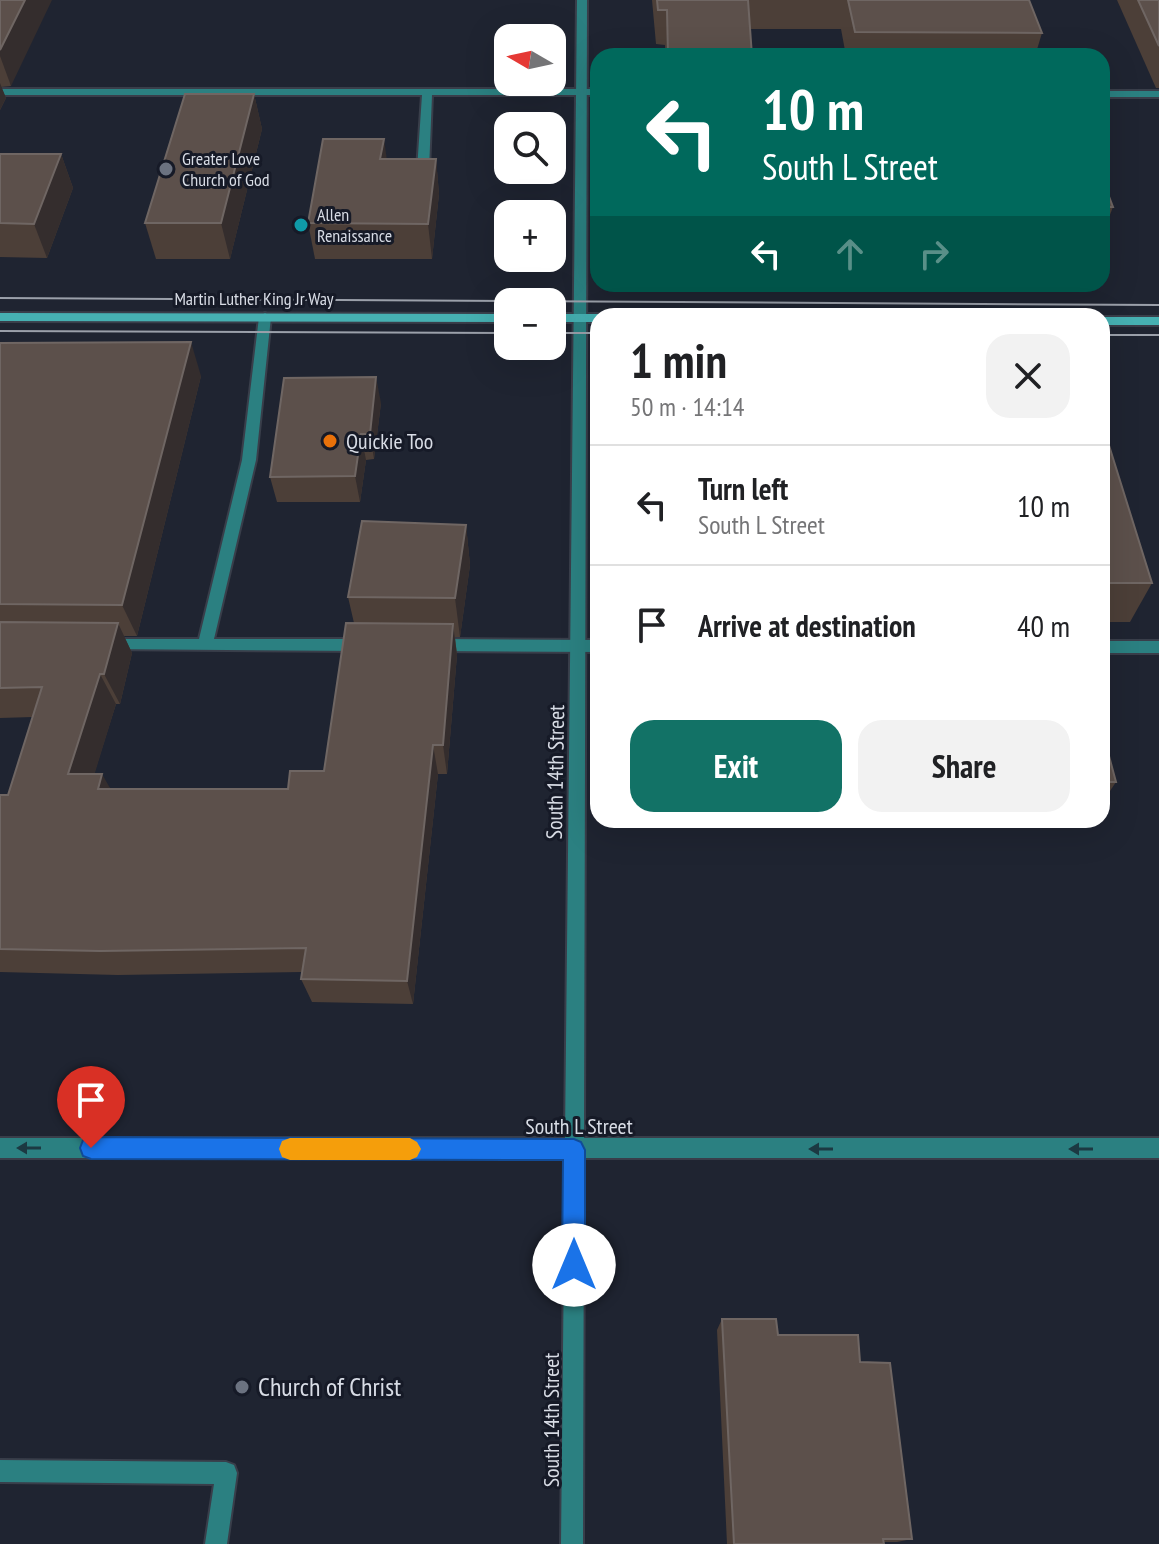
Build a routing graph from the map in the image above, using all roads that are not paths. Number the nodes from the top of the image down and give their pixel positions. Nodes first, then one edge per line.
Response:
1 (582, 0) edge
2 (0, 92) edge
3 (427, 92) junction
4 (590, 92) edge
5 (1110, 94) edge
6 (1159, 94) edge
7 (423, 170) edge
8 (0, 317) edge
9 (265, 317) junction
10 (494, 318) edge
11 (566, 318) edge
12 (581, 318) junction
13 (590, 318) edge
14 (1110, 321) edge
15 (1159, 321) edge
16 (95, 644) edge
17 (205, 645) junction
18 (377, 645) edge
19 (423, 645) edge
20 (578, 646) junction
21 (590, 646) edge
22 (1110, 647) edge
23 (1159, 647) edge
24 (0, 1148) edge
25 (1159, 1148) edge
26 (574, 1150) junction
27 (0, 1471) edge
28 (216, 1544) edge
29 (572, 1544) edge

1 - 4 street, South 14th Street
2 - 3 street
3 - 4 street
3 - 7 street
4 - 12 street, South 14th Street
5 - 6 street
8 - 9 main road, Martin Luther King Jr Way
9 - 10 main road, Martin Luther King Jr Way
9 - 17 street
11 - 12 main road
12 - 13 main road
12 - 20 street, South 14th Street
14 - 15 main road
16 - 17 street
17 - 18 street
19 - 20 street
20 - 21 street
20 - 26 street, South 14th Street
22 - 23 street
26 -> 24 street, South L Street
25 -> 26 street, South L Street
26 - 29 street, South 14th Street
27 - 28 street

